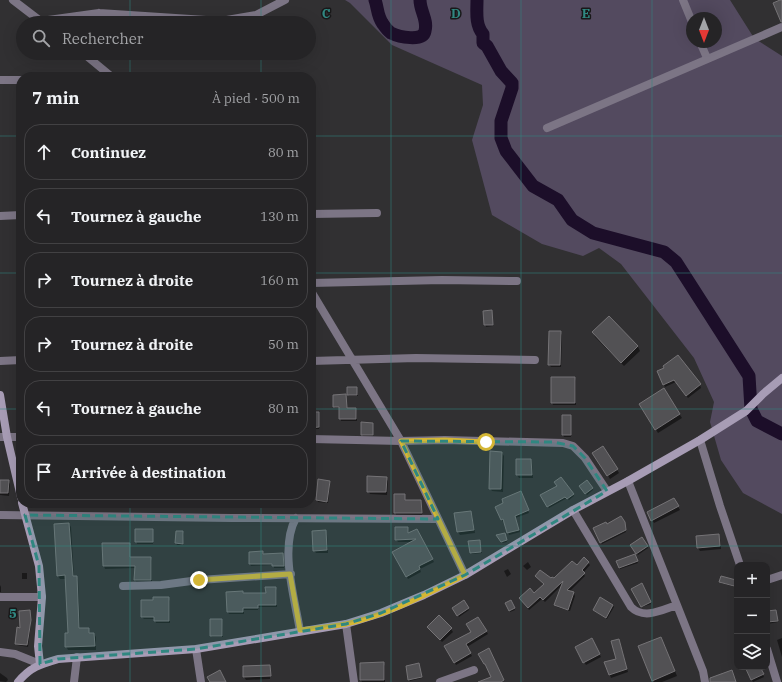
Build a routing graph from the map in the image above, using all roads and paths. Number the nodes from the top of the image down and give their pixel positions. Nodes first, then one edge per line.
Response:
1 (13, 0) edge
2 (285, 0) edge
3 (683, 0) edge
4 (688, 12) edge
5 (99, 13) junction
6 (34, 16) edge
7 (80, 16) edge
8 (97, 16) edge
9 (145, 16) edge
10 (250, 16) edge
11 (782, 27) edge
12 (703, 48) edge
13 (707, 58) junction
14 (91, 60) edge
15 (106, 72) edge
16 (0, 80) edge
17 (16, 80) edge
18 (547, 128) dead end
19 (377, 213) dead end
20 (316, 214) edge
21 (16, 215) edge
22 (0, 216) edge
23 (517, 281) dead end
24 (316, 283) edge
25 (316, 298) edge
26 (16, 360) edge
27 (353, 360) junction
28 (535, 360) dead end
29 (0, 361) edge
30 (316, 361) edge
31 (782, 378) edge
32 (0, 395) edge
33 (4, 437) edge
34 (16, 437) edge
35 (316, 439) edge
36 (700, 440) junction
37 (401, 441) junction
38 (16, 479) edge
39 (628, 481) junction
40 (607, 491) junction
41 (23, 508) edge
42 (573, 510) junction
43 (0, 515) edge
44 (25, 515) junction
45 (296, 518) junction
46 (438, 518) junction
47 (739, 562) edge
48 (290, 574) junction
49 (465, 575) junction
50 (782, 575) edge
51 (770, 579) edge
52 (123, 586) dead end
53 (0, 596) edge
54 (42, 597) junction
55 (677, 605) junction
56 (346, 624) junction
57 (300, 630) junction
58 (196, 649) junction
59 (0, 652) edge
60 (77, 657) junction
61 (770, 657) edge
62 (40, 664) junction
63 (474, 670) dead end
64 (778, 678) edge
65 (18, 682) edge
66 (74, 682) edge
67 (201, 682) edge
68 (354, 682) edge
69 (440, 682) edge
70 (706, 682) edge

1 - 6 street
2 - 10 street
3 - 4 street
5 - 7 street
5 - 8 street
5 - 9 street
11 - 13 street
12 - 13 street
13 - 18 street
14 - 15 street
16 - 17 street
19 - 20 street
21 - 22 street
23 - 24 street
25 - 27 street
26 - 29 street
27 - 28 street
27 - 30 street
27 - 37 street
31 - 36 main road
32 - 33 main road
33 - 34 street
33 - 38 main road
35 - 37 street
36 - 39 main road
36 - 47 street
37 - 40 street
37 - 46 street
39 - 40 main road
39 - 55 street
40 - 42 main road
41 - 44 main road
42 - 49 main road
42 - 55 street
43 - 44 street
44 - 45 street
44 - 54 main road
45 - 46 street
45 - 48 street
46 - 49 street
48 - 52 street
48 - 57 street
49 - 56 main road
50 - 51 street
53 - 54 street
54 - 62 main road
55 - 70 street
56 - 57 main road
56 - 68 street
57 - 58 main road
58 - 60 main road
58 - 67 street
59 - 62 street
60 - 62 main road
60 - 66 street
61 - 64 street
62 - 65 main road
63 - 69 street

